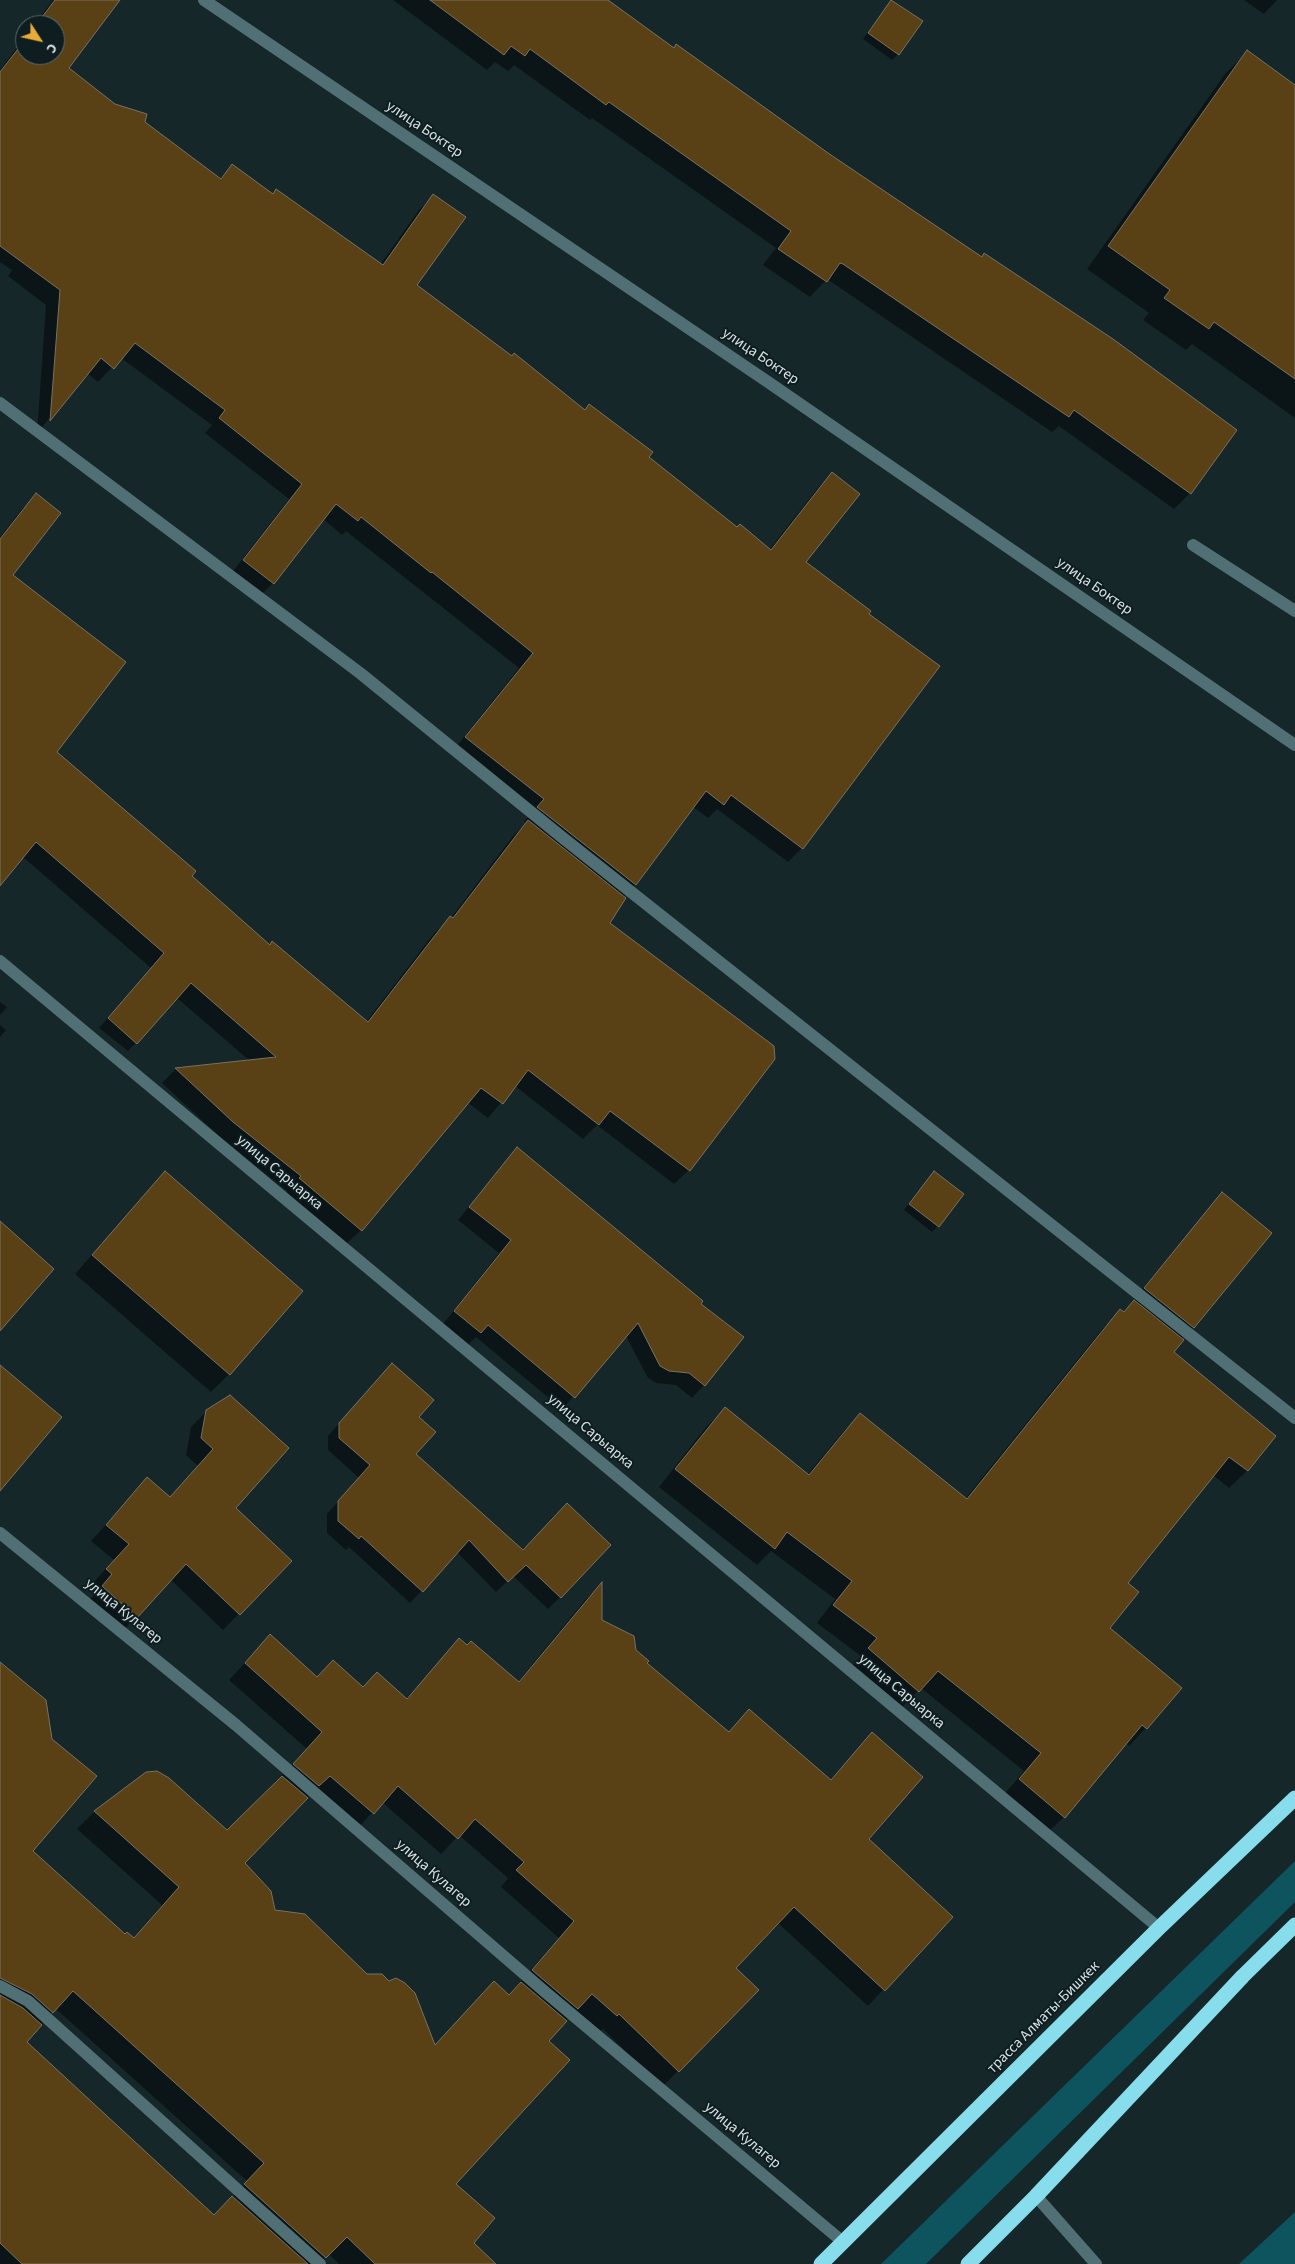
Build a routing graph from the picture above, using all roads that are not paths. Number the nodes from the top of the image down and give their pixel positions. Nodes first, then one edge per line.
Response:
1 (204, 0) edge
2 (0, 403) edge
3 (1193, 545) dead end
4 (1295, 610) edge
5 (1295, 745) edge
6 (0, 961) edge
7 (1295, 1418) edge
8 (0, 1533) edge
9 (1295, 1798) edge
10 (1295, 1925) edge
11 (1160, 1928) junction
12 (0, 1986) edge
13 (1036, 2196) junction
14 (843, 2242) junction
15 (320, 2264) edge
16 (821, 2264) edge
17 (968, 2264) edge
18 (1096, 2264) edge

1 - 5 street, улица Боктер
2 - 7 street
3 - 4 street
6 - 11 street, улица Сарыарка
8 - 14 street, улица Кулагер
9 - 11 highway, трасса Алматы-Бишкек
10 - 13 highway
11 - 14 highway, трасса Алматы-Бишкек
12 - 15 street
13 - 17 highway
13 - 18 street
14 - 16 highway, трасса Алматы-Бишкек

